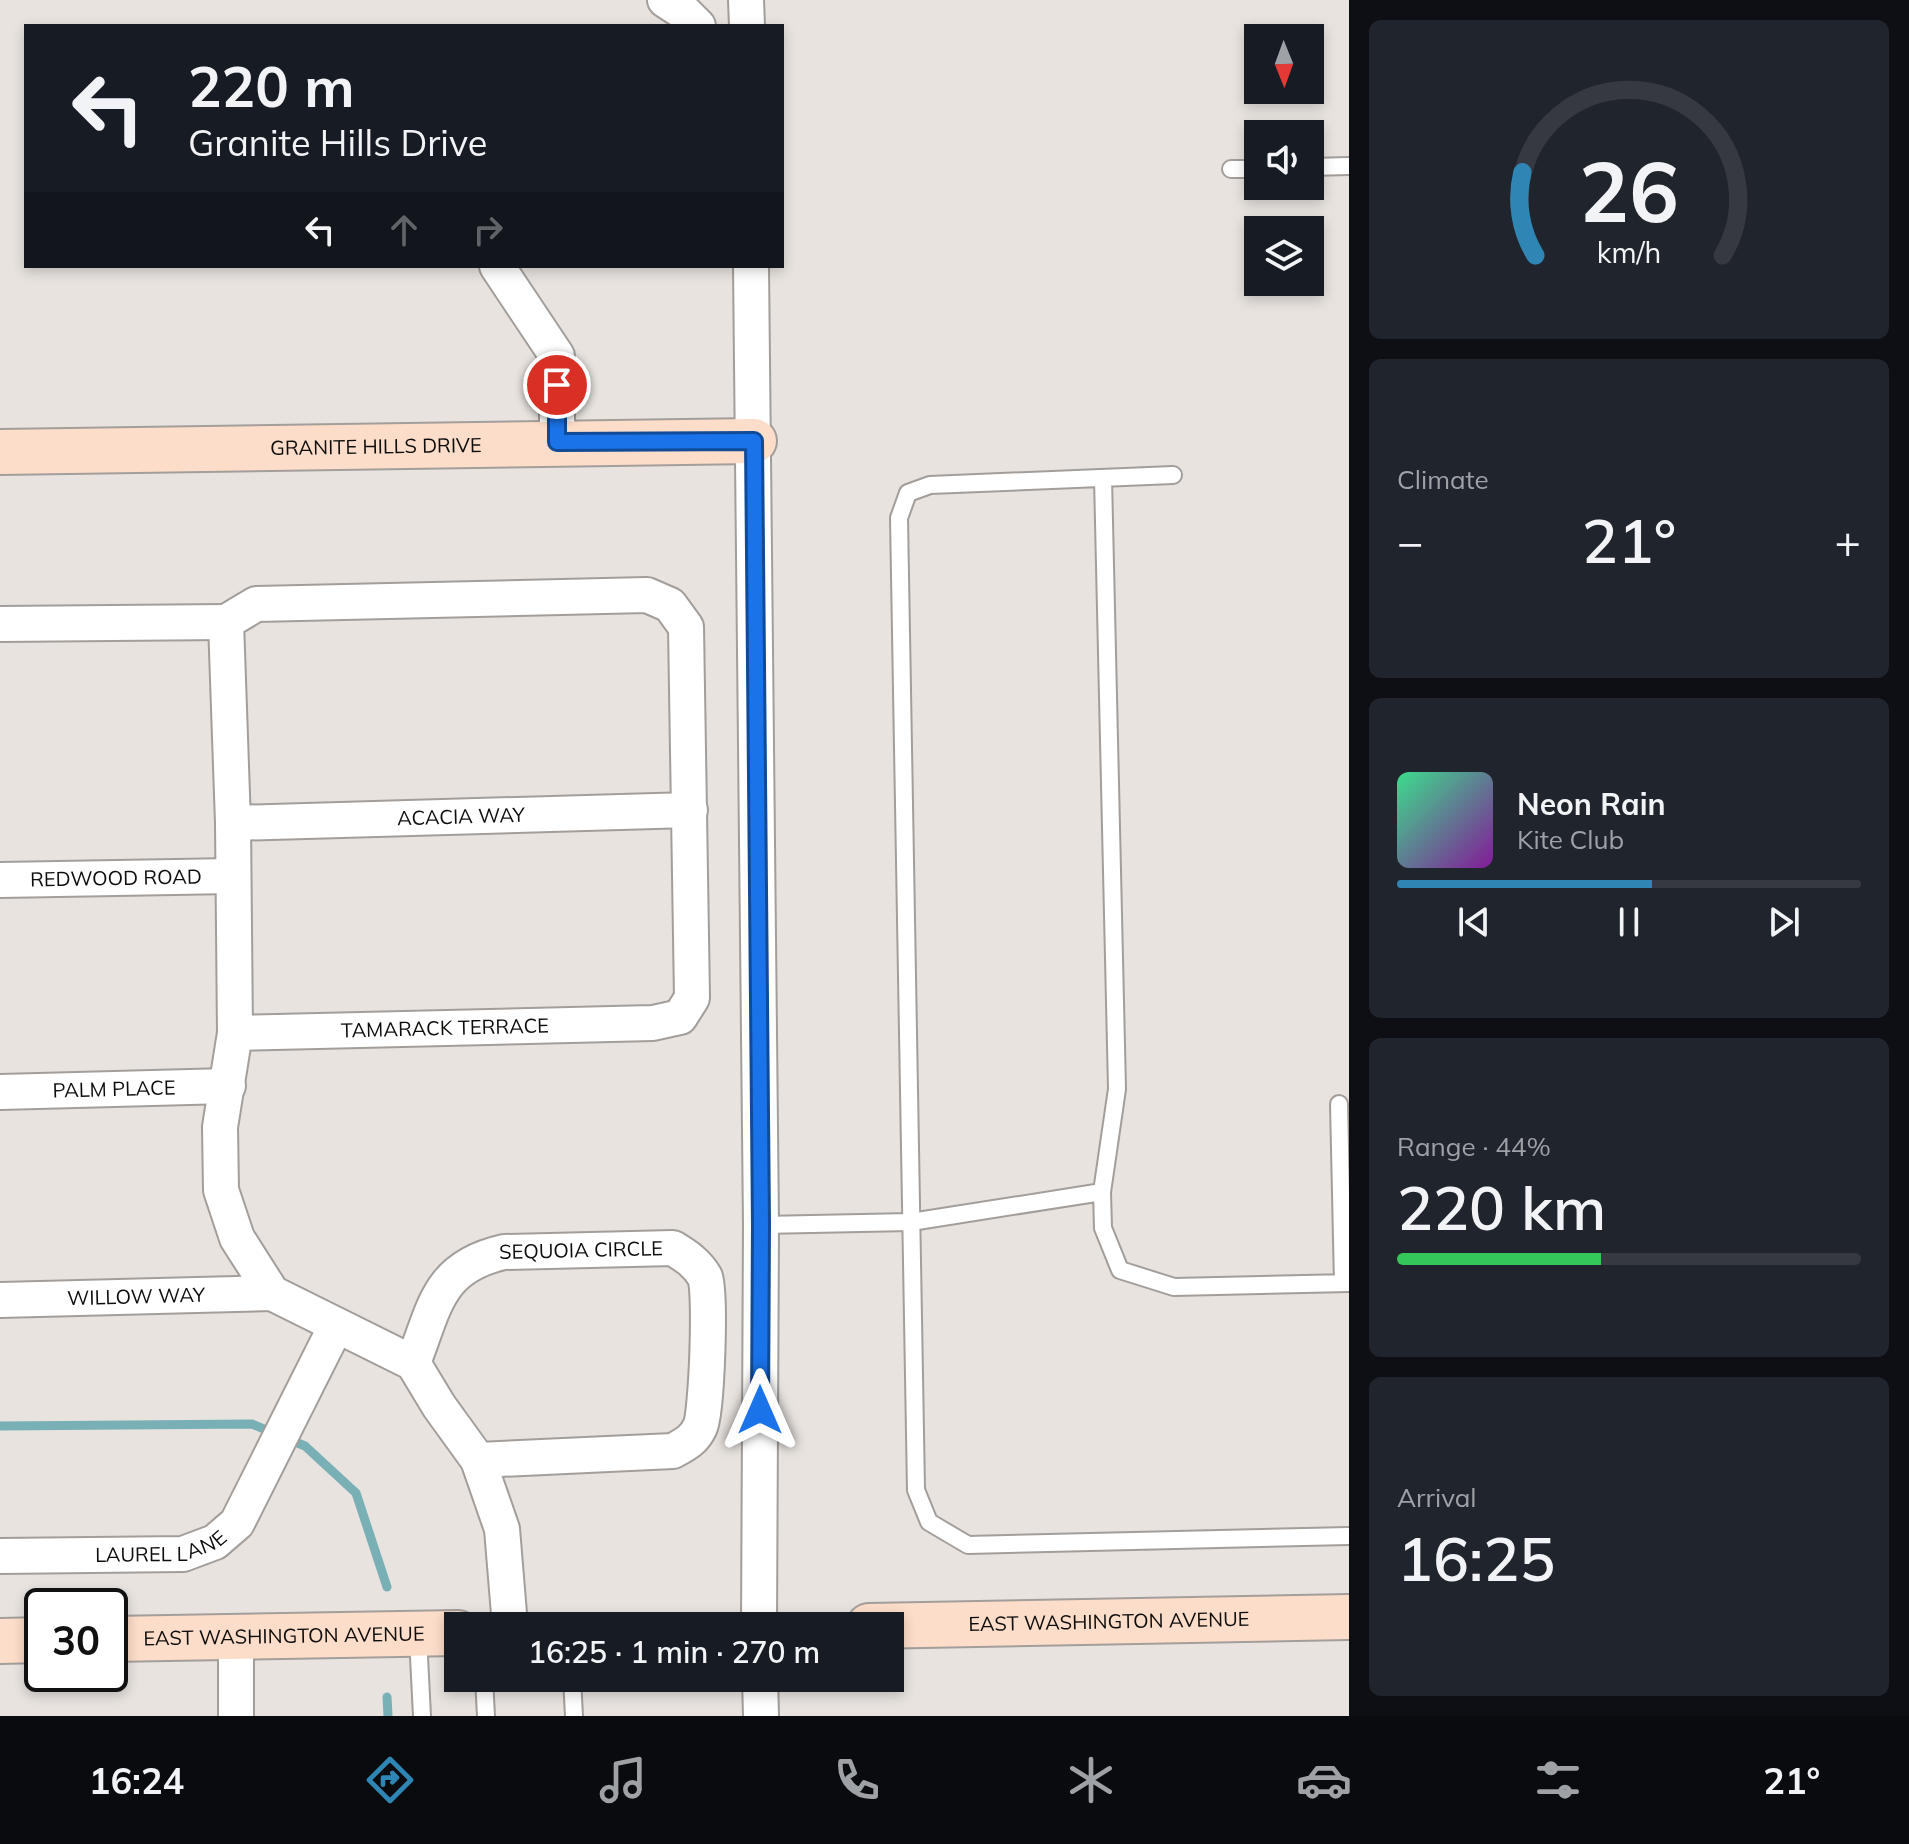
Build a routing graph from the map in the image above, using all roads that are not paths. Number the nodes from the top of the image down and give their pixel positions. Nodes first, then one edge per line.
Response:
1 (665, 0) edge
2 (746, 0) edge
3 (696, 24) edge
4 (747, 24) edge
5 (1349, 166) edge
6 (1324, 167) edge
7 (1231, 169) dead end
8 (1244, 169) edge
9 (498, 268) edge
10 (751, 268) edge
11 (754, 441) junction
12 (557, 442) junction
13 (0, 452) edge
14 (1173, 475) dead end
15 (1103, 478) junction
16 (226, 622) junction
17 (0, 624) edge
18 (690, 810) junction
19 (233, 823) junction
20 (233, 876) junction
21 (0, 880) edge
22 (235, 1033) junction
23 (228, 1086) junction
24 (0, 1092) edge
25 (1339, 1104) dead end
26 (1102, 1192) junction
27 (911, 1222) junction
28 (761, 1225) junction
29 (1346, 1283) edge
30 (272, 1293) junction
31 (0, 1300) edge
32 (336, 1326) junction
33 (413, 1363) junction
34 (478, 1460) junction
35 (1349, 1536) edge
36 (0, 1556) edge
37 (509, 1612) edge
38 (759, 1612) edge
39 (1349, 1617) edge
40 (904, 1625) edge
41 (438, 1634) edge
42 (236, 1636) junction
43 (128, 1639) edge
44 (24, 1640) edge
45 (0, 1641) edge
46 (485, 1692) edge
47 (573, 1692) edge
48 (760, 1692) edge
49 (236, 1716) edge
50 (422, 1716) edge
51 (486, 1716) edge
52 (574, 1716) edge
53 (761, 1716) edge

1 - 3 street
2 - 4 street
5 - 6 lane
7 - 8 lane
9 - 12 street
10 - 11 street
11 - 12 main road, GRANITE HILLS DRIVE
11 - 28 street
12 - 13 main road, GRANITE HILLS DRIVE
14 - 15 lane
15 - 26 lane
15 - 27 lane
16 - 17 street
16 - 18 street
16 - 19 street
18 - 19 street, ACACIA WAY
18 - 22 street, TAMARACK TERRACE
19 - 20 street
20 - 21 street, REDWOOD ROAD
20 - 22 street
22 - 23 street
23 - 24 street, PALM PLACE
23 - 30 street
25 - 29 lane
26 - 27 lane
26 - 29 lane
27 - 28 lane
27 - 35 lane
28 - 38 street
30 - 31 street, WILLOW WAY
30 - 32 street
32 - 33 street
32 - 36 street, LAUREL LANE
33 - 34 street
33 - 34 street, SEQUOIA CIRCLE
34 - 37 street
39 - 40 main road, EAST WASHINGTON AVENUE
41 - 42 main road, EAST WASHINGTON AVENUE
41 - 50 lane
42 - 43 main road, EAST WASHINGTON AVENUE
42 - 49 street
44 - 45 main road
46 - 51 lane
47 - 52 lane
48 - 53 street

